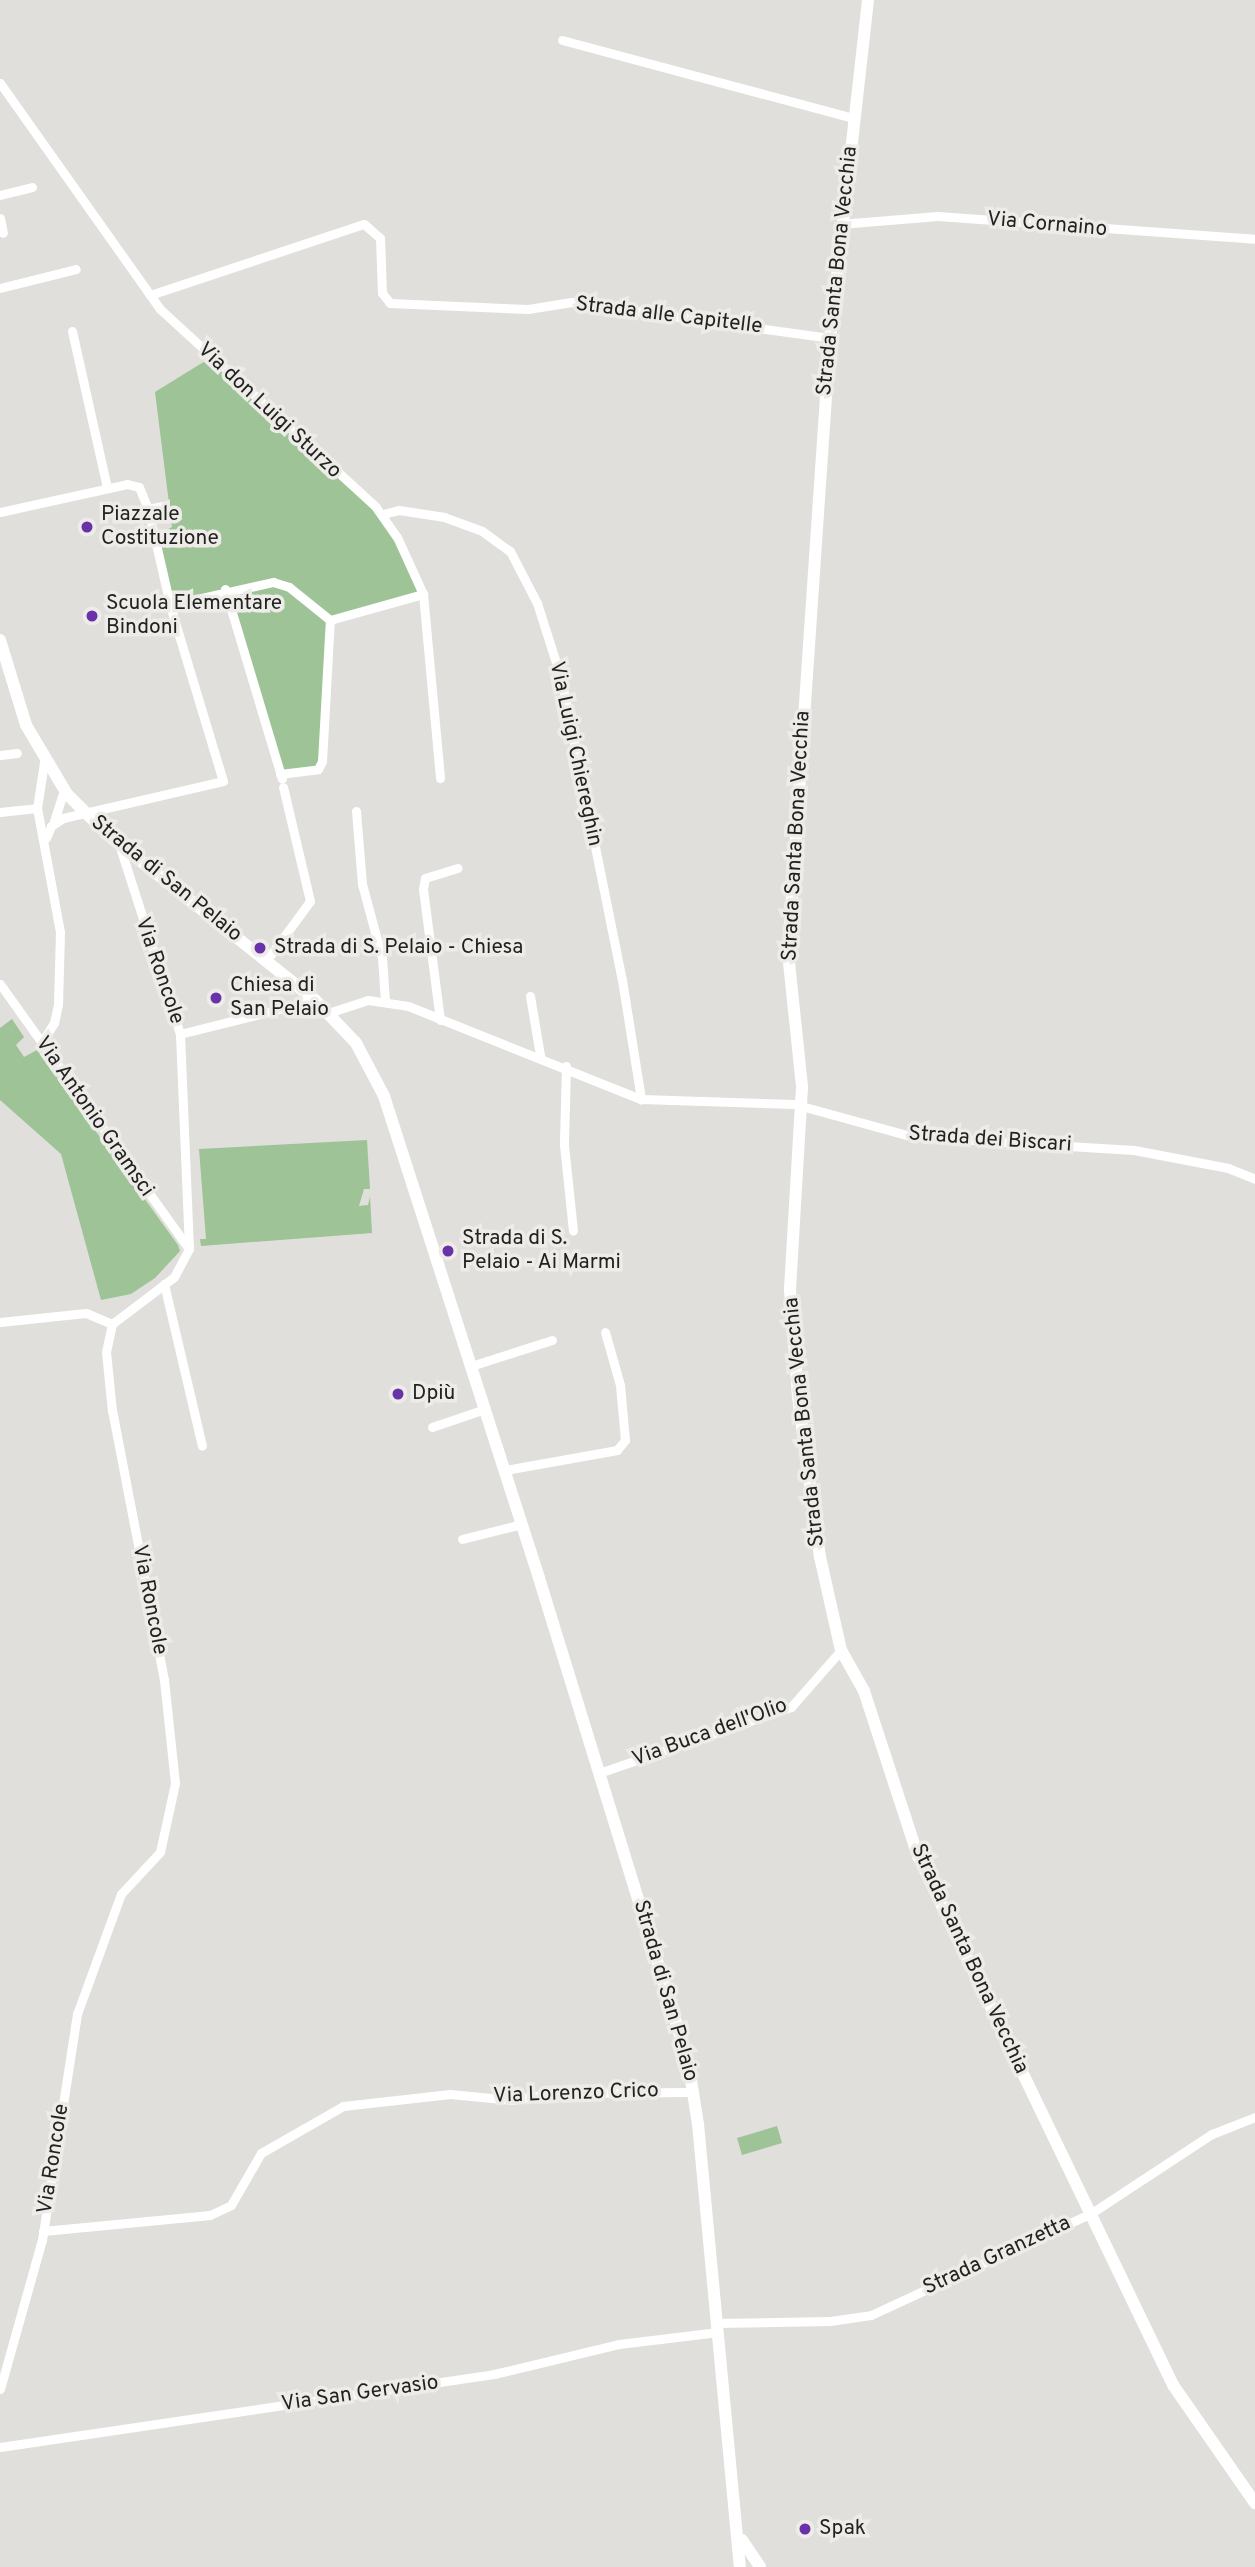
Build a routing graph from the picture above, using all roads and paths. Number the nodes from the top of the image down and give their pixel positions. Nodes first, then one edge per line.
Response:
1 (868, 0) edge
2 (562, 40) dead end
3 (0, 83) edge
4 (853, 118) junction
5 (32, 187) dead end
6 (0, 195) edge
7 (0, 218) edge
8 (840, 224) junction
9 (3, 233) dead end
10 (1255, 239) edge
11 (76, 269) dead end
12 (0, 288) edge
13 (150, 295) junction
14 (72, 331) dead end
15 (830, 338) junction
16 (107, 488) junction
17 (162, 506) dead end
18 (148, 509) junction
19 (0, 512) edge
20 (383, 514) junction
21 (225, 589) junction
22 (423, 594) junction
23 (170, 606) junction
24 (330, 620) junction
25 (0, 640) edge
26 (17, 753) dead end
27 (0, 755) edge
28 (44, 762) junction
29 (440, 778) dead end
30 (282, 780) junction
31 (64, 790) junction
32 (37, 808) junction
33 (356, 811) dead end
34 (0, 812) edge
35 (86, 815) junction
36 (53, 822) junction
37 (46, 838) junction
38 (119, 844) junction
39 (139, 860) junction
40 (458, 868) dead end
41 (127, 876) junction
42 (266, 961) junction
43 (0, 984) edge
44 (530, 996) dead end
45 (315, 1000) junction
46 (385, 1001) junction
47 (328, 1013) junction
48 (440, 1020) junction
49 (180, 1034) junction
50 (42, 1042) junction
51 (540, 1055) junction
52 (566, 1066) junction
53 (641, 1099) junction
54 (801, 1105) junction
55 (1255, 1179) edge
56 (573, 1231) dead end
57 (189, 1249) junction
58 (164, 1284) junction
59 (0, 1322) edge
60 (112, 1324) junction
61 (605, 1332) dead end
62 (552, 1340) dead end
63 (471, 1366) junction
64 (485, 1409) junction
65 (432, 1427) dead end
66 (202, 1446) dead end
67 (505, 1470) junction
68 (522, 1524) junction
69 (462, 1539) dead end
70 (841, 1650) junction
71 (599, 1773) junction
72 (694, 2092) junction
73 (1255, 2117) edge
74 (1090, 2214) junction
75 (43, 2231) junction
76 (718, 2327) junction
77 (0, 2389) edge
78 (0, 2447) edge
79 (1255, 2503) edge
80 (749, 2564) edge

1 - 4 street, Strada Santa Bona Vecchia
2 - 4 street, Strada Santa Bona Vecchia
3 - 13 street, Via don Luigi Sturzo
4 - 8 street, Strada Santa Bona Vecchia
5 - 6 street
7 - 9 street
8 - 10 street, Via Cornaino
8 - 15 street, Strada Santa Bona Vecchia
11 - 12 street
13 - 15 street, Strada alle Capitelle
13 - 20 street, Via don Luigi Sturzo
14 - 16 street
15 - 54 street, Strada Santa Bona Vecchia
16 - 18 street
16 - 19 street
17 - 18 street
18 - 23 street
20 - 22 street, Via don Luigi Sturzo
20 - 53 street, Via Luigi Chiereghin
21 - 23 street
21 - 24 street
21 - 30 street
22 - 24 street
22 - 29 street, Via don Luigi Sturzo
23 - 35 street
24 - 30 street
25 - 28 street, Strada di San Pelaio
26 - 27 street
28 - 31 street, Strada di San Pelaio
28 - 32 street
30 - 42 street
31 - 35 street, Strada di San Pelaio
31 - 36 street
32 - 34 street
32 - 37 street
33 - 46 street
35 - 36 street
35 - 38 street, Strada di San Pelaio
36 - 37 street
37 - 50 street
38 - 39 street, Strada di San Pelaio
38 - 41 street, Via Roncole
39 - 41 street
39 - 42 street, Strada di San Pelaio
40 - 48 street
41 - 49 street, Via Roncole
42 - 45 street, Strada di San Pelaio
43 - 50 street, Via Antonio Gramsci
44 - 51 street
45 - 47 street, Strada di San Pelaio
45 - 49 street
46 - 47 street
46 - 48 street
47 - 63 street, Strada di San Pelaio
48 - 51 street
49 - 57 street, Via Roncole
50 - 57 street, Via Antonio Gramsci
51 - 52 street
52 - 53 street
52 - 56 street
53 - 54 street, Strada dei Biscari
54 - 55 street, Strada dei Biscari
54 - 70 street, Strada Santa Bona Vecchia
57 - 58 street
58 - 60 street
58 - 66 street
59 - 60 street
60 - 75 street, Via Roncole
61 - 67 street
62 - 63 street
63 - 64 street, Strada di San Pelaio
64 - 65 street
64 - 67 street, Strada di San Pelaio
67 - 68 street, Strada di San Pelaio
68 - 69 street
68 - 71 street, Strada di San Pelaio
70 - 71 street, Via Buca dell'Olio
70 - 74 street, Strada Santa Bona Vecchia
71 - 72 street, Strada di San Pelaio
72 - 75 street, Via Lorenzo Crico
72 - 76 street, Strada di San Pelaio
73 - 74 street, Strada Granzetta
74 - 76 street, Strada Granzetta
74 - 79 street, Strada Santa Bona Vecchia
75 - 77 street, Via Roncole
76 - 78 street, Via San Gervasio
76 - 80 street, Strada di San Pelaio

